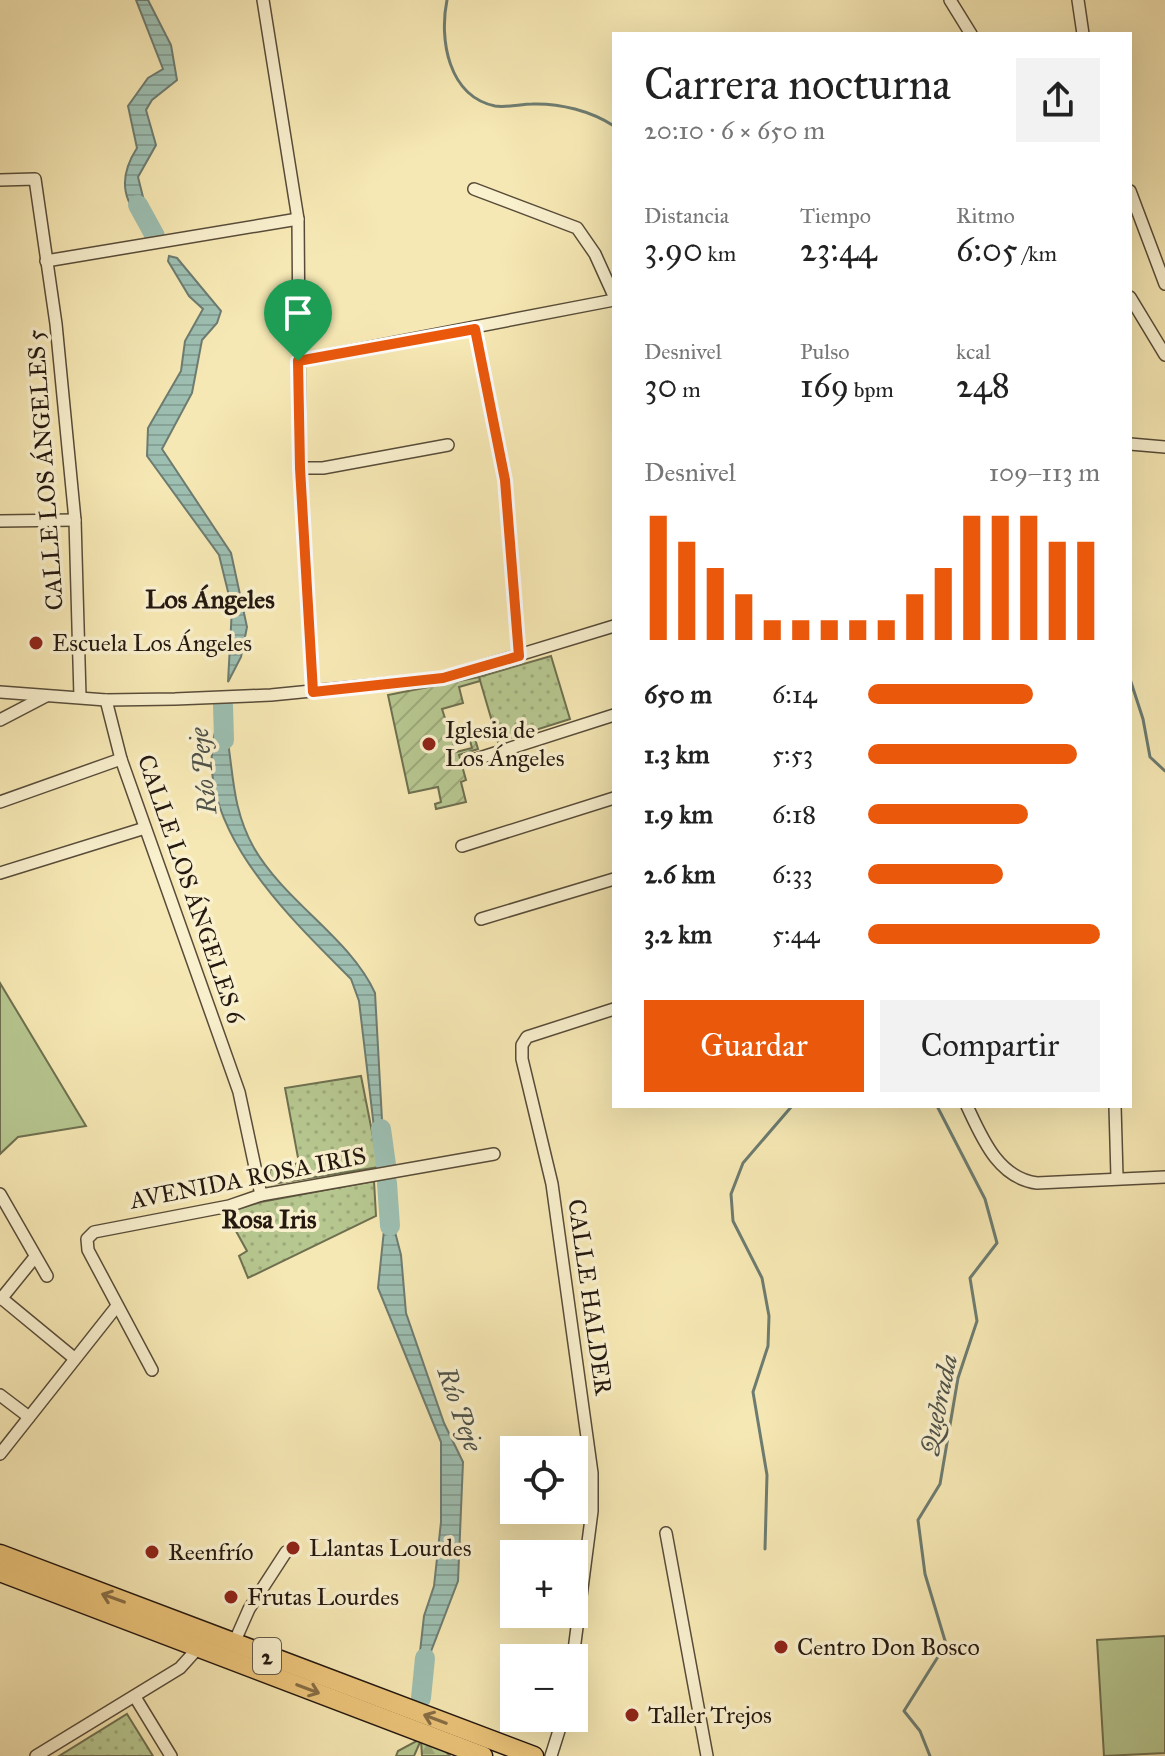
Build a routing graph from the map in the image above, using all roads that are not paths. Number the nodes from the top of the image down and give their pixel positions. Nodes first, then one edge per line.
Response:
1 (263, 0) edge
2 (950, 0) edge
3 (1078, 0) edge
4 (970, 32) edge
5 (1083, 32) edge
6 (0, 180) edge
7 (474, 189) dead end
8 (1132, 196) edge
9 (298, 219) junction
10 (46, 261) junction
11 (1165, 284) edge
12 (612, 293) edge
13 (612, 298) edge
14 (1132, 300) edge
15 (475, 329) junction
16 (1165, 355) edge
17 (298, 361) junction
18 (1132, 444) edge
19 (448, 445) dead end
20 (1165, 447) edge
21 (300, 468) junction
22 (75, 520) junction
23 (0, 521) edge
24 (612, 627) edge
25 (519, 656) junction
26 (0, 692) edge
27 (313, 692) junction
28 (48, 695) junction
29 (80, 697) junction
30 (106, 700) junction
31 (612, 716) edge
32 (0, 720) edge
33 (121, 759) junction
34 (470, 761) dead end
35 (612, 799) edge
36 (0, 802) edge
37 (145, 828) junction
38 (462, 846) dead end
39 (0, 873) edge
40 (612, 880) edge
41 (481, 919) dead end
42 (612, 1010) edge
43 (968, 1108) edge
44 (1115, 1108) edge
45 (494, 1154) dead end
46 (1117, 1177) junction
47 (1165, 1177) edge
48 (0, 1194) edge
49 (261, 1195) junction
50 (35, 1257) junction
51 (47, 1276) dead end
52 (1, 1298) edge
53 (117, 1306) junction
54 (74, 1358) junction
55 (152, 1370) dead end
56 (0, 1395) edge
57 (29, 1417) junction
58 (0, 1454) edge
59 (666, 1533) dead end
60 (286, 1552) dead end
61 (0, 1554) edge
62 (0, 1572) edge
63 (164, 1617) junction
64 (234, 1643) junction
65 (575, 1644) edge
66 (198, 1648) junction
67 (264, 1655) junction
68 (135, 1697) junction
69 (559, 1732) edge
70 (36, 1756) edge
71 (171, 1756) edge
72 (483, 1756) edge
73 (534, 1756) edge
74 (551, 1756) edge
75 (707, 1756) edge

1 - 9 street
2 - 4 street
3 - 5 street
6 - 10 street, CALLE LOS ÁNGELES 5
7 - 12 street
8 - 11 street
9 - 10 street
9 - 17 street
10 - 22 street, CALLE LOS ÁNGELES 5
13 - 15 street
14 - 16 street
15 - 17 street
15 - 25 street
17 - 21 street
18 - 20 street
19 - 21 street
21 - 27 street
22 - 23 street
22 - 29 street, CALLE LOS ÁNGELES 5
24 - 25 street
25 - 27 street
26 - 28 street
27 - 30 street
28 - 29 street
28 - 32 street
29 - 30 street
30 - 33 street, CALLE LOS ÁNGELES 6
31 - 34 street
33 - 36 street
33 - 37 street, CALLE LOS ÁNGELES 6
35 - 38 street
37 - 39 street
37 - 49 street, CALLE LOS ÁNGELES 6
40 - 41 street
42 - 65 street, CALLE HALDER
43 - 46 street
44 - 46 street
45 - 49 street, AVENIDA ROSA IRIS
46 - 47 street
48 - 50 street
49 - 53 street, AVENIDA ROSA IRIS
50 - 51 street
50 - 52 street
52 - 54 street
53 - 54 street
53 - 55 street
54 - 57 street
56 - 57 street
57 - 58 street
59 - 75 street
60 - 64 street
63 -> 61 highway, 2
62 - 66 highway, 2
63 - 64 highway, 2
63 - 66 street
64 - 67 highway, 2
66 - 67 street
66 - 68 street
66 -> 72 highway, 2
73 -> 67 highway, 2
68 - 70 street
68 - 71 street
69 - 74 street

